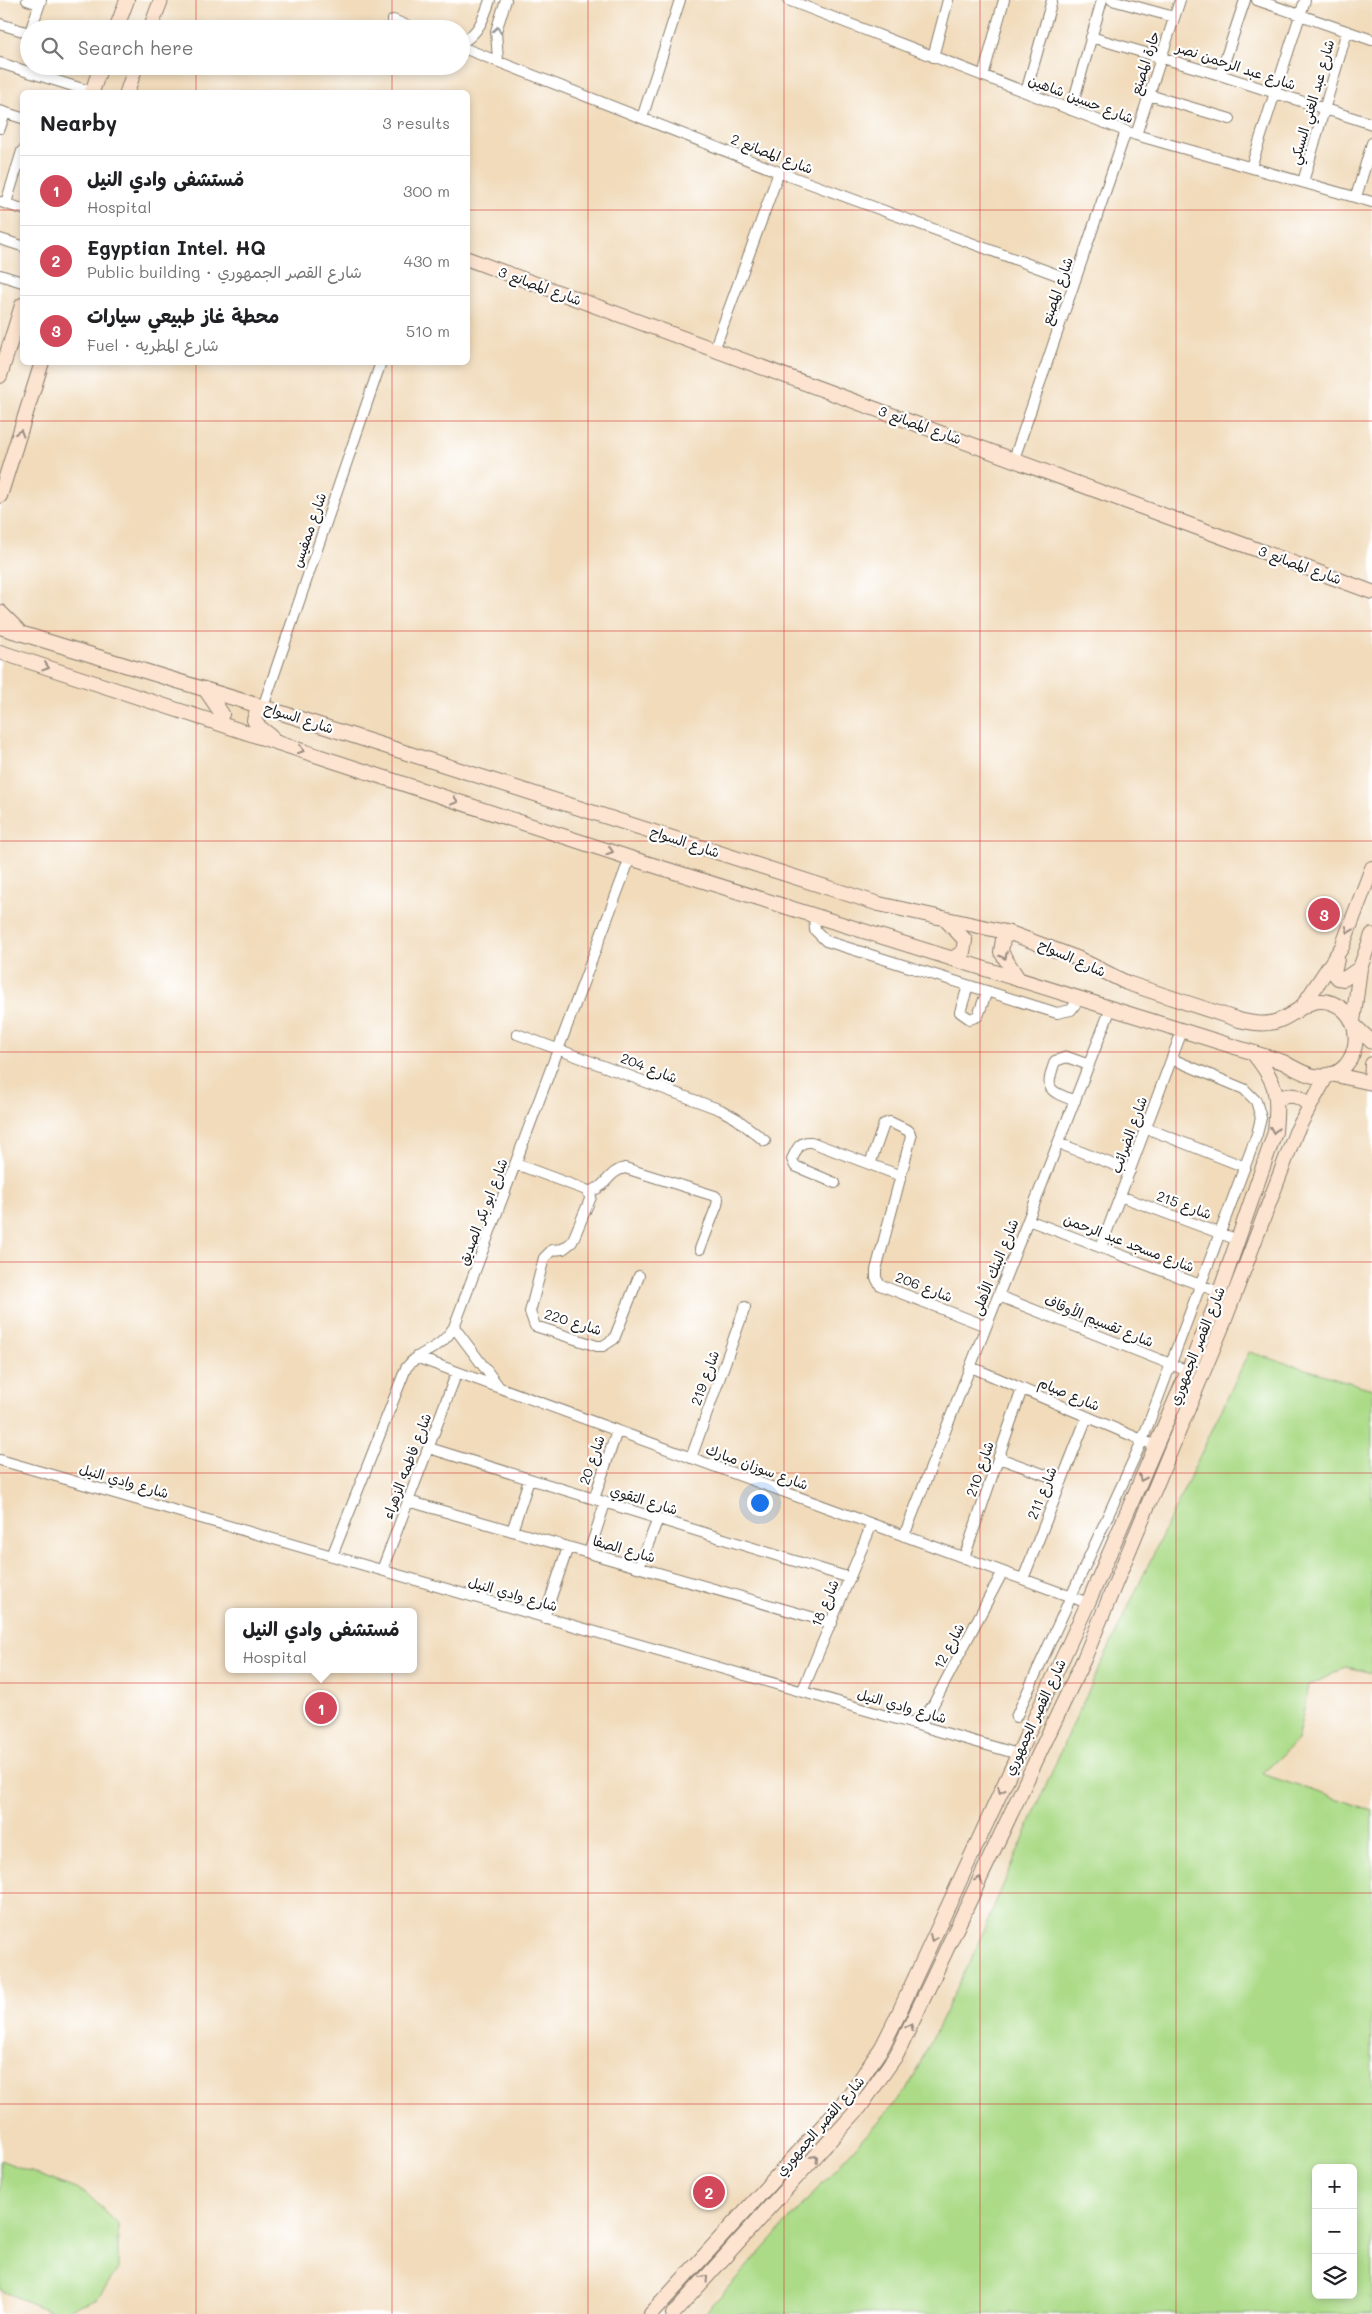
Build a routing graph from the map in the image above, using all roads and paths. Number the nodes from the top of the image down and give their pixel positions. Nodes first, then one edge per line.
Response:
1 (27, 0) edge
2 (127, 0) edge
3 (161, 0) edge
4 (490, 0) edge
5 (506, 0) edge
6 (680, 0) edge
7 (788, 0) edge
8 (948, 0) edge
9 (1004, 0) edge
10 (1052, 0) edge
11 (1102, 0) edge
12 (1112, 0) edge
13 (1180, 0) edge
14 (1245, 0) edge
15 (1257, 0) edge
16 (1305, 0) edge
17 (40, 2) edge
18 (1300, 14) junction
19 (1174, 17) junction
20 (34, 20) edge
21 (119, 20) edge
22 (153, 20) edge
23 (0, 24) edge
24 (20, 30) edge
25 (1347, 31) junction
26 (470, 37) edge
27 (1091, 38) junction
28 (1372, 40) edge
29 (470, 50) edge
30 (933, 57) junction
31 (1162, 57) junction
32 (498, 61) junction
33 (0, 63) edge
34 (20, 69) edge
35 (38, 75) edge
36 (98, 75) edge
37 (133, 75) edge
38 (1220, 75) junction
39 (983, 76) junction
40 (86, 90) edge
41 (93, 90) edge
42 (127, 90) edge
43 (1026, 92) junction
44 (1275, 93) junction
45 (1149, 95) junction
46 (1323, 108) junction
47 (1071, 110) junction
48 (2, 112) edge
49 (20, 117) edge
50 (642, 118) junction
51 (1230, 119) dead end
52 (1372, 124) edge
53 (0, 128) edge
54 (1131, 133) junction
55 (1372, 143) edge
56 (20, 156) edge
57 (1251, 167) junction
58 (779, 172) junction
59 (1303, 182) junction
60 (1356, 197) junction
61 (3, 202) edge
62 (1372, 202) edge
63 (20, 208) edge
64 (0, 239) edge
65 (20, 245) edge
66 (470, 260) edge
67 (0, 275) edge
68 (20, 281) edge
69 (1074, 281) junction
70 (20, 310) edge
71 (714, 350) junction
72 (3, 354) edge
73 (41, 365) edge
74 (381, 365) edge
75 (0, 376) edge
76 (1014, 459) junction
77 (0, 496) edge
78 (1372, 592) edge
79 (0, 612) edge
80 (0, 627) edge
81 (22, 634) junction
82 (2, 655) edge
83 (205, 689) junction
84 (263, 706) junction
85 (210, 721) junction
86 (280, 743) junction
87 (630, 858) junction
88 (1372, 868) edge
89 (814, 915) junction
90 (944, 918) junction
91 (1010, 933) junction
92 (1372, 935) edge
93 (1338, 953) junction
94 (952, 959) junction
95 (1360, 968) junction
96 (1019, 980) junction
97 (968, 986) junction
98 (987, 991) junction
99 (1079, 999) junction
100 (1304, 1004) junction
101 (1111, 1008) junction
102 (1355, 1024) junction
103 (1182, 1032) junction
104 (517, 1034) dead end
105 (1372, 1042) edge
106 (559, 1050) junction
107 (1253, 1053) junction
108 (1172, 1059) junction
109 (1372, 1064) edge
110 (1089, 1065) junction
111 (1329, 1075) junction
112 (1372, 1082) edge
113 (1278, 1100) junction
114 (1075, 1101) junction
115 (1309, 1106) junction
116 (1146, 1128) junction
117 (765, 1141) dead end
118 (1058, 1143) junction
119 (516, 1164) junction
120 (870, 1164) junction
121 (1245, 1167) junction
122 (1130, 1171) junction
123 (901, 1176) junction
124 (835, 1183) dead end
125 (589, 1191) junction
126 (1120, 1196) junction
127 (1028, 1220) junction
128 (1220, 1234) junction
129 (1238, 1240) junction
130 (1101, 1247) junction
131 (700, 1249) dead end
132 (639, 1276) dead end
133 (1200, 1285) junction
134 (1219, 1292) junction
135 (999, 1296) junction
136 (745, 1307) dead end
137 (986, 1326) junction
138 (454, 1327) junction
139 (416, 1357) junction
140 (1171, 1364) junction
141 (971, 1367) junction
142 (1188, 1371) junction
143 (457, 1372) junction
144 (500, 1388) junction
145 (1022, 1389) junction
146 (1087, 1417) junction
147 (617, 1431) junction
148 (1142, 1440) junction
149 (1156, 1446) junction
150 (429, 1448) junction
151 (691, 1458) junction
152 (999, 1458) junction
153 (0, 1460) edge
154 (529, 1480) junction
155 (1062, 1481) junction
156 (594, 1499) junction
157 (408, 1501) junction
158 (605, 1503) junction
159 (658, 1519) junction
160 (872, 1524) junction
161 (512, 1531) junction
162 (904, 1536) junction
163 (568, 1547) junction
164 (589, 1553) junction
165 (332, 1556) junction
166 (964, 1558) junction
167 (638, 1567) junction
168 (382, 1570) junction
169 (1002, 1573) junction
170 (850, 1578) junction
171 (1023, 1579) junction
172 (1071, 1597) junction
173 (1088, 1603) junction
174 (544, 1618) junction
175 (832, 1623) junction
176 (802, 1692) junction
177 (1016, 1717) dead end
178 (910, 1723) junction
179 (1018, 1754) junction
180 (755, 2199) junction
181 (768, 2209) junction
182 (736, 2220) junction
183 (748, 2231) junction
184 (651, 2314) edge
185 (673, 2314) edge

1 - 17 street
2 - 21 main road
3 - 22 main road
4 - 26 street
32 -> 5 street
6 - 50 street
7 - 30 street, شارع حسين شاهين
8 - 30 street
9 - 39 street
10 - 43 street
11 - 27 street
12 - 19 street
13 - 19 street, حارة المصنع
14 - 38 street
15 - 18 street
16 - 18 street
17 - 20 street
18 - 25 street
18 - 44 street
19 - 31 street, حارة المصنع
23 - 24 street
25 - 28 street
25 - 46 street, شارع عبد الغني السبكي
27 - 31 street, شارع عبد الرحمن نصر
27 - 47 street
29 - 32 street, شارع المصانع 2
30 - 39 street, شارع حسين شاهين
31 - 38 street, شارع عبد الرحمن نصر
31 - 45 street, حارة المصنع
32 - 50 street, شارع المصانع 2
33 - 34 street
35 - 40 street
36 - 41 main road
37 - 42 main road
38 - 44 street, شارع عبد الرحمن نصر
39 - 43 street, شارع حسين شاهين
43 - 47 street, شارع حسين شاهين
44 - 46 street, شارع عبد الرحمن نصر
44 - 57 street
45 - 51 street
45 - 54 street, حارة المصنع
46 - 52 street, شارع عبد الرحمن نصر
46 - 59 street, شارع عبد الغني السبكي
47 - 54 street, شارع حسين شاهين
48 - 49 street
48 - 53 street
50 - 58 street, شارع المصانع 2
54 - 57 street, شارع حسين شاهين
54 - 69 street, شارع المصنع
55 - 60 street
56 - 61 street
57 - 59 street, شارع حسين شاهين
58 - 69 street, شارع المصانع 2
58 - 71 street
59 - 60 street, شارع حسين شاهين
60 - 62 street, شارع حسين شاهين
61 - 63 street
64 - 65 street
66 - 71 main road, شارع المصانع 3
67 - 68 street
69 - 76 street, شارع المصنع
70 - 72 main road
71 - 76 main road, شارع المصانع 3
72 - 75 main road
77 -> 73 main road
74 - 84 street, شارع ممفيس
76 - 78 main road, شارع المصانع 3
79 - 81 main road
80 - 81 main road, شارع السواح
81 - 83 main road, شارع السواح
82 -> 85 main road
83 - 84 main road, شارع السواح
83 - 85 main road
84 - 86 main road
84 - 90 main road, شارع السواح
85 - 86 main road
86 -> 87 main road
87 - 89 main road
87 - 106 street, شارع ابو بكر الصديق
88 -> 93 main road
89 - 94 main road
89 - 97 street
90 - 91 main road, شارع السواح
90 - 94 main road
91 -> 96 main road
91 - 100 main road, شارع السواح
92 - 95 main road
93 - 95 main road
93 - 100 main road
94 - 96 main road
95 - 102 main road
96 - 99 main road
97 - 98 street
97 - 98 street
98 - 99 street
99 - 101 main road
100 - 102 main road
101 - 103 main road
101 - 110 street, شارع البنك الأهلى
102 - 105 main road
102 - 111 main road
103 - 107 main road
103 - 108 street, شارع الضرائب
104 - 106 street, شارع 204
106 - 117 street, شارع 204
106 - 119 street, شارع ابو بكر الصديق
107 - 111 main road
107 - 113 main road, شارع القصر الجمهوري
108 - 116 street, شارع الضرائب
108 - 121 street
109 - 112 main road
110 - 114 street, شارع البنك الأهلى
110 - 114 street
111 - 112 main road
111 - 115 main road, شارع القصر الجمهوري
113 - 115 main road
113 -> 129 main road, شارع القصر الجمهوري
114 - 118 street, شارع البنك الأهلى
181 -> 115 main road, شارع القصر الجمهوري
116 - 121 street
116 - 122 street, شارع الضرائب
118 - 122 street
118 - 127 street, شارع البنك الأهلى
119 - 125 street
119 - 138 street, شارع ابو بكر الصديق
120 - 123 street
120 - 123 street
120 - 124 street
121 - 128 street
122 - 126 street, شارع الضرائب
123 - 137 street, شارع 206
125 - 131 street
125 - 132 street, شارع 220
126 - 128 street, شارع 215
126 - 130 street, شارع الضرائب
127 - 130 street, شارع مسجد عبد الرحمن
127 - 135 street, شارع البنك الأهلى
128 - 129 street, شارع 215
128 - 133 street
129 - 134 main road, شارع القصر الجمهوري
130 - 133 street, شارع مسجد عبد الرحمن
133 - 134 street, شارع مسجد عبد الرحمن
133 - 140 street
134 - 142 main road, شارع القصر الجمهوري
135 - 137 street, شارع البنك الأهلى
135 - 140 street, شارع تقسيم الأوقاف
136 - 151 street, شارع 219
137 - 141 street, شارع البنك الأهلى
138 - 139 street, شارع ابو بكر الصديق
138 - 144 street
139 - 143 street, شارع سوزان مبارك
139 - 165 street, شارع ابو بكر الصديق
140 - 142 street, شارع تقسيم الأوقاف
140 - 148 street
141 - 145 street, شارع صيام
141 - 162 street, شارع البنك الأهلى
142 - 149 main road, شارع القصر الجمهوري
143 - 144 street, شارع سوزان مبارك
143 - 150 street, شارع فاطمه الزهراء
144 - 147 street, شارع سوزان مبارك
145 - 146 street, شارع صيام
145 - 152 street, شارع 210
146 - 148 street, شارع صيام
146 - 155 street, شارع 211
147 - 151 street, شارع سوزان مبارك
147 - 156 street, شارع 20
148 - 149 street, شارع صيام
148 - 172 street
149 -> 173 main road, شارع القصر الجمهوري
150 - 154 street, شارع التقوي
150 - 157 street, شارع فاطمه الزهراء
151 - 160 street, شارع سوزان مبارك
152 - 155 street
152 - 166 street, شارع 210
153 - 165 street, شارع وادي النيل
154 - 156 street, شارع التقوي
154 - 161 street
155 - 171 street, شارع 211
156 - 158 street, شارع التقوي
157 - 161 street, شارع الصفا
157 - 168 street, شارع فاطمه الزهراء
158 - 159 street, شارع التقوي
158 - 164 street
159 - 167 street
159 - 170 street, شارع التقوي
160 - 162 street, شارع سوزان مبارك
160 - 170 street, شارع 18
161 - 163 street, شارع الصفا
162 - 166 street, شارع سوزان مبارك
163 - 164 street, شارع الصفا
163 - 174 street
164 - 167 street, شارع الصفا
165 - 168 street, شارع وادي النيل
166 - 169 street, شارع سوزان مبارك
167 - 175 street, شارع الصفا
168 - 174 street, شارع وادي النيل
169 - 171 street, شارع سوزان مبارك
169 - 178 street, شارع 12
170 - 175 street, شارع 18
171 - 172 street, شارع سوزان مبارك
172 - 173 street, شارع سوزان مبارك
172 - 177 street
173 - 179 main road, شارع القصر الجمهوري
174 - 176 street, شارع وادي النيل
175 - 176 street, شارع 18
176 - 178 street, شارع وادي النيل
178 - 179 street, شارع وادي النيل
179 -> 180 main road, شارع القصر الجمهوري
180 - 181 main road
180 - 182 main road, شارع القصر الجمهوري
181 - 183 main road, شارع القصر الجمهوري
182 - 183 main road
182 - 184 main road, شارع القصر الجمهوري
185 -> 183 main road, شارع القصر الجمهوري

